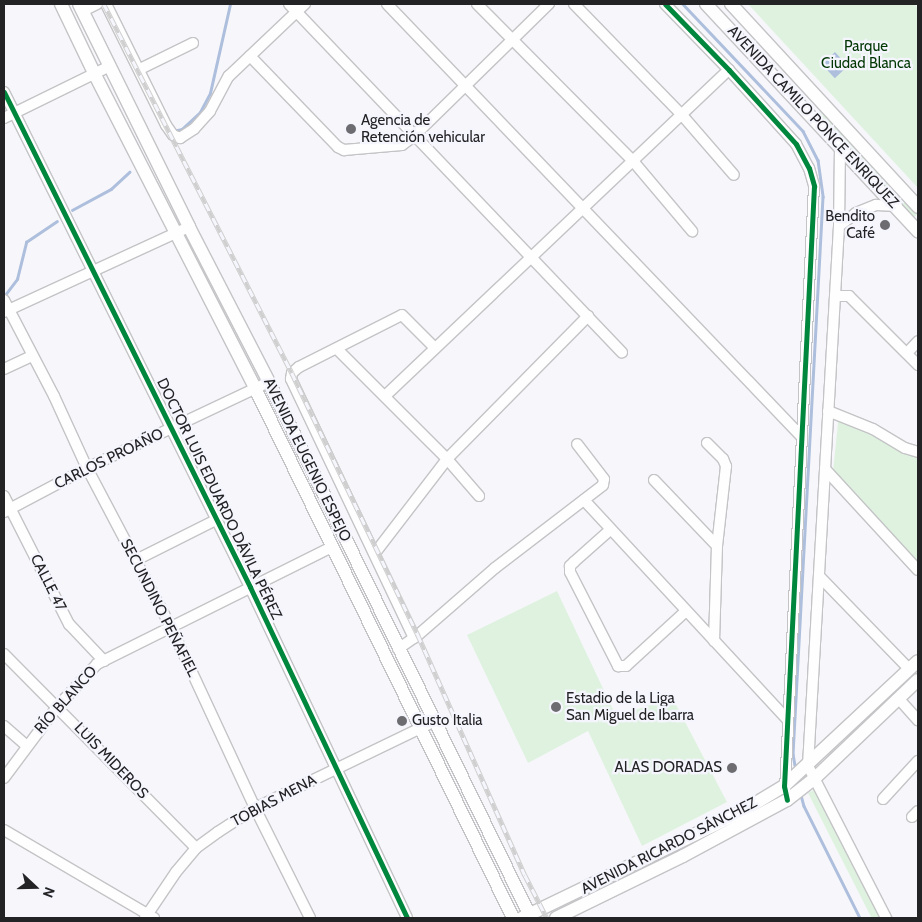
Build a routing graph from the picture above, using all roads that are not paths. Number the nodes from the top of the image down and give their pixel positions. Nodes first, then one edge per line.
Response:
1 (61, 4) edge
2 (97, 4) edge
3 (106, 4) edge
4 (305, 4) edge
5 (387, 4) edge
6 (477, 4) edge
7 (549, 4) edge
8 (574, 4) edge
9 (665, 4) edge
10 (706, 4) edge
11 (731, 4) edge
12 (81, 8) edge
13 (293, 8) edge
14 (512, 39) junction
15 (192, 42) dead end
16 (250, 56) junction
17 (110, 66) junction
18 (140, 69) junction
19 (729, 70) junction
20 (94, 74) junction
21 (464, 87) junction
22 (4, 92) edge
23 (14, 112) junction
24 (682, 115) junction
25 (4, 118) edge
26 (414, 136) junction
27 (840, 146) junction
28 (633, 161) junction
29 (734, 175) dead end
30 (897, 206) junction
31 (918, 207) edge
32 (582, 210) junction
33 (839, 226) junction
34 (183, 229) junction
35 (692, 231) dead end
36 (918, 231) edge
37 (531, 256) junction
38 (94, 272) junction
39 (835, 296) junction
40 (4, 300) edge
41 (6, 311) edge
42 (588, 316) junction
43 (918, 342) edge
44 (435, 348) junction
45 (337, 349) junction
46 (622, 352) dead end
47 (907, 353) junction
48 (32, 356) junction
49 (918, 366) edge
50 (4, 370) edge
51 (269, 382) junction
52 (256, 388) junction
53 (385, 396) junction
54 (828, 411) junction
55 (171, 429) junction
56 (802, 437) junction
57 (708, 443) dead end
58 (577, 444) dead end
59 (918, 452) edge
60 (447, 459) junction
61 (87, 468) junction
62 (825, 469) junction
63 (654, 480) dead end
64 (4, 496) edge
65 (479, 496) dead end
66 (584, 500) junction
67 (7, 510) edge
68 (216, 520) junction
69 (610, 530) junction
70 (716, 546) junction
71 (332, 547) junction
72 (375, 553) junction
73 (136, 560) junction
74 (918, 570) edge
75 (819, 576) junction
76 (250, 588) junction
77 (686, 611) junction
78 (171, 627) junction
79 (414, 638) junction
80 (714, 641) junction
81 (398, 649) junction
82 (4, 654) edge
83 (104, 661) junction
84 (914, 665) edge
85 (918, 680) edge
86 (898, 698) junction
87 (57, 707) junction
88 (787, 719) junction
89 (918, 720) edge
90 (433, 722) junction
91 (4, 726) edge
92 (420, 729) junction
93 (27, 746) junction
94 (918, 761) edge
95 (808, 766) junction
96 (334, 769) junction
97 (4, 778) edge
98 (814, 778) junction
99 (784, 786) junction
100 (787, 800) junction
101 (882, 800) dead end
102 (255, 808) junction
103 (4, 830) edge
104 (196, 848) junction
105 (149, 917) edge
106 (528, 917) edge
107 (310, 918) edge
108 (407, 918) edge
109 (513, 918) edge
110 (556, 918) edge
111 (886, 918) edge

1 - 20 main road, AVENIDA EUGENIO ESPEJO
2 - 12 street
3 - 18 street
4 - 13 street
5 - 21 street
6 - 14 street
7 - 14 street
8 - 24 street
9 - 19 street
10 - 27 main road, AVENIDA CAMILO PONCE ENRIQUEZ
11 - 31 main road, AVENIDA CAMILO PONCE ENRIQUEZ
12 - 17 main road, AVENIDA EUGENIO ESPEJO
13 - 16 street
13 - 26 street
14 - 21 street
14 - 28 street
15 - 18 street
16 - 18 street
16 - 26 street
17 - 20 street
17 - 34 main road, AVENIDA EUGENIO ESPEJO
19 - 24 street
19 - 56 street
20 - 23 street
20 - 34 main road, AVENIDA EUGENIO ESPEJO
21 - 26 street
21 - 32 street
22 - 23 street, DOCTOR LUIS EDUARDO DÁVILA PÉREZ
23 - 25 street
23 - 38 street, DOCTOR LUIS EDUARDO DÁVILA PÉREZ
24 - 28 street
24 - 29 street
26 - 37 street
27 - 30 main road, AVENIDA CAMILO PONCE ENRIQUEZ
27 - 33 street
28 - 32 street
28 - 35 street
30 - 33 street
30 - 36 main road, AVENIDA CAMILO PONCE ENRIQUEZ
32 - 37 street
32 - 56 street
33 - 39 street
34 - 38 street
34 - 51 main road, AVENIDA EUGENIO ESPEJO
34 - 52 main road, AVENIDA EUGENIO ESPEJO
37 - 42 street
37 - 44 street
38 - 41 street
38 - 55 street, DOCTOR LUIS EDUARDO DÁVILA PÉREZ
39 - 47 street
39 - 54 street
40 - 41 street, SECUNDINO PEÑAFIEL
41 - 48 street, SECUNDINO PEÑAFIEL
42 - 46 street
42 - 60 street
43 - 47 street
44 - 45 street
44 - 53 street
45 - 53 street
45 - 72 street
47 - 49 street
48 - 50 street
48 - 61 street, SECUNDINO PEÑAFIEL
51 - 52 street, CARLOS PROAÑO
51 - 81 main road, AVENIDA EUGENIO ESPEJO
52 - 55 street, CARLOS PROAÑO
52 - 71 main road, AVENIDA EUGENIO ESPEJO
53 - 60 street
54 - 59 street
54 - 62 street
55 - 61 street, CARLOS PROAÑO
55 - 68 street, DOCTOR LUIS EDUARDO DÁVILA PÉREZ
56 - 88 street
57 - 70 street
58 - 66 street
60 - 65 street
60 - 72 street
61 - 67 street, CARLOS PROAÑO
61 - 73 street, SECUNDINO PEÑAFIEL
62 - 74 street
62 - 75 street
63 - 70 street
64 - 67 street, CALLE 47
66 - 69 street
66 - 79 street
67 - 83 street, CALLE 47
68 - 73 street
68 - 76 street, DOCTOR LUIS EDUARDO DÁVILA PÉREZ
69 - 77 street
69 - 77 street
70 - 80 street
71 - 76 street, RÍO BLANCO
71 - 92 main road, AVENIDA EUGENIO ESPEJO
72 - 79 street
73 - 78 street, SECUNDINO PEÑAFIEL
75 - 84 street
75 - 95 street
76 - 78 street, RÍO BLANCO
76 - 96 street, DOCTOR LUIS EDUARDO DÁVILA PÉREZ
77 - 80 street
78 - 83 street, RÍO BLANCO
78 - 102 street, SECUNDINO PEÑAFIEL
79 - 81 street
80 - 88 street
81 - 90 main road, AVENIDA EUGENIO ESPEJO
82 - 87 street, LUIS MIDEROS
83 - 87 street, RÍO BLANCO
84 - 95 main road, AVENIDA RICARDO SÁNCHEZ
85 - 86 main road, AVENIDA RICARDO SÁNCHEZ
86 - 89 street
86 - 98 main road, AVENIDA RICARDO SÁNCHEZ
87 - 93 street, RÍO BLANCO
87 - 104 street, LUIS MIDEROS
88 - 99 street
90 - 92 street, TOBIAS MENA
90 - 106 main road, AVENIDA EUGENIO ESPEJO
91 - 93 street
92 - 96 street, TOBIAS MENA
92 - 109 main road, AVENIDA EUGENIO ESPEJO
93 - 97 street, RÍO BLANCO
94 - 101 street
95 - 98 street
95 - 99 main road, AVENIDA RICARDO SÁNCHEZ
96 - 102 street, TOBIAS MENA
96 - 108 street, DOCTOR LUIS EDUARDO DÁVILA PÉREZ
98 - 100 main road, AVENIDA RICARDO SÁNCHEZ
98 - 111 street
99 - 100 street
99 - 106 main road, AVENIDA RICARDO SÁNCHEZ
100 - 110 main road, AVENIDA RICARDO SÁNCHEZ
102 - 104 street, TOBIAS MENA
102 - 107 street, SECUNDINO PEÑAFIEL
103 - 105 street
104 - 105 street, TOBIAS MENA

